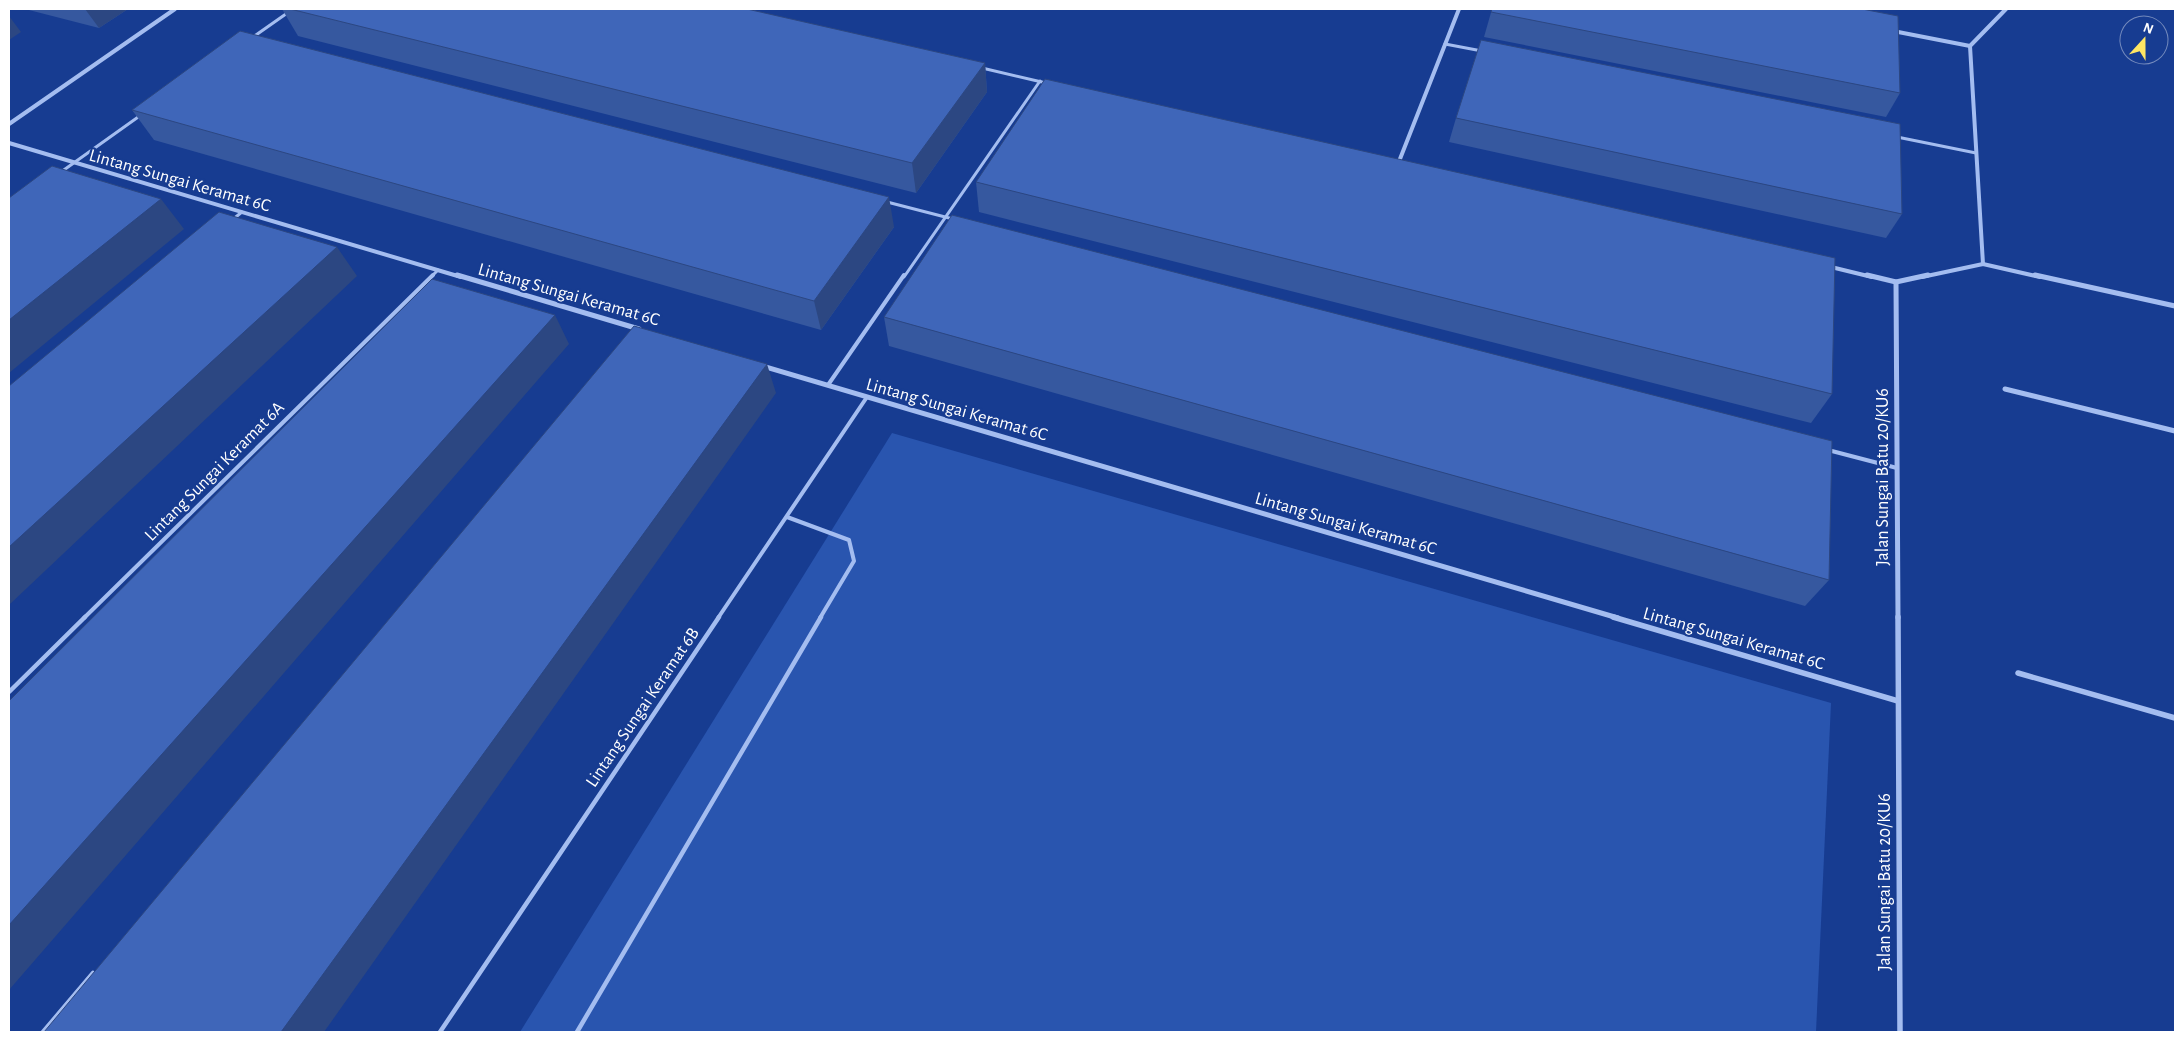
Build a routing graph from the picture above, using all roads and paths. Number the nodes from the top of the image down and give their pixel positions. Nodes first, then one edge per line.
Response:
1 (174, 9) edge
2 (293, 9) edge
3 (1459, 9) edge
4 (2006, 9) edge
5 (1883, 29) edge
6 (252, 37) edge
7 (1445, 44) junction
8 (1970, 46) junction
9 (1484, 52) edge
10 (982, 68) edge
11 (1040, 81) junction
12 (1050, 83) edge
13 (147, 111) edge
14 (9, 124) edge
15 (1889, 135) edge
16 (9, 143) edge
17 (1976, 153) junction
18 (74, 163) junction
19 (1407, 167) edge
20 (60, 173) edge
21 (878, 200) edge
22 (242, 212) junction
23 (945, 217) junction
24 (955, 219) edge
25 (227, 225) edge
26 (1984, 264) junction
27 (1829, 266) edge
28 (438, 270) junction
29 (1896, 282) junction
30 (2175, 306) edge
31 (634, 328) junction
32 (644, 331) edge
33 (628, 336) edge
34 (754, 363) edge
35 (828, 385) junction
36 (2004, 389) dead end
37 (867, 397) junction
38 (2175, 431) edge
39 (1820, 448) edge
40 (1897, 468) junction
41 (787, 517) junction
42 (2018, 673) dead end
43 (9, 692) edge
44 (1898, 701) junction
45 (2175, 718) edge
46 (95, 971) edge
47 (43, 1032) edge
48 (440, 1032) edge
49 (577, 1032) edge
50 (1900, 1032) edge

1 - 14 street
2 - 6 lane
3 - 7 street
4 - 8 street
5 - 8 street
7 - 9 lane
7 - 19 street
8 - 17 street
10 - 11 lane
11 - 12 lane
11 - 23 lane
13 - 18 lane
15 - 17 lane
16 - 18 street, Lintang Sungai Keramat 6C
17 - 26 street
18 - 20 lane
18 - 22 street, Lintang Sungai Keramat 6C
21 - 23 lane
22 - 25 lane
22 - 28 street, Lintang Sungai Keramat 6C
23 - 24 lane
23 - 35 lane
26 - 29 street
26 - 30 street
27 - 29 street
28 - 31 street, Lintang Sungai Keramat 6C
28 - 43 lane, Lintang Sungai Keramat 6A
29 - 40 street, Jalan Sungai Batu 20/KU6
31 - 32 street, Lintang Sungai Keramat 6C
31 - 33 lane
34 - 35 street, Lintang Sungai Keramat 6C
35 - 37 street, Lintang Sungai Keramat 6C
36 - 38 street
37 - 41 lane, Lintang Sungai Keramat 6B
37 - 44 street, Lintang Sungai Keramat 6C
39 - 40 lane
40 - 44 street, Jalan Sungai Batu 20/KU6
41 - 48 lane, Lintang Sungai Keramat 6B
41 - 49 lane
42 - 45 street
44 - 50 street, Jalan Sungai Batu 20/KU6
46 - 47 lane

